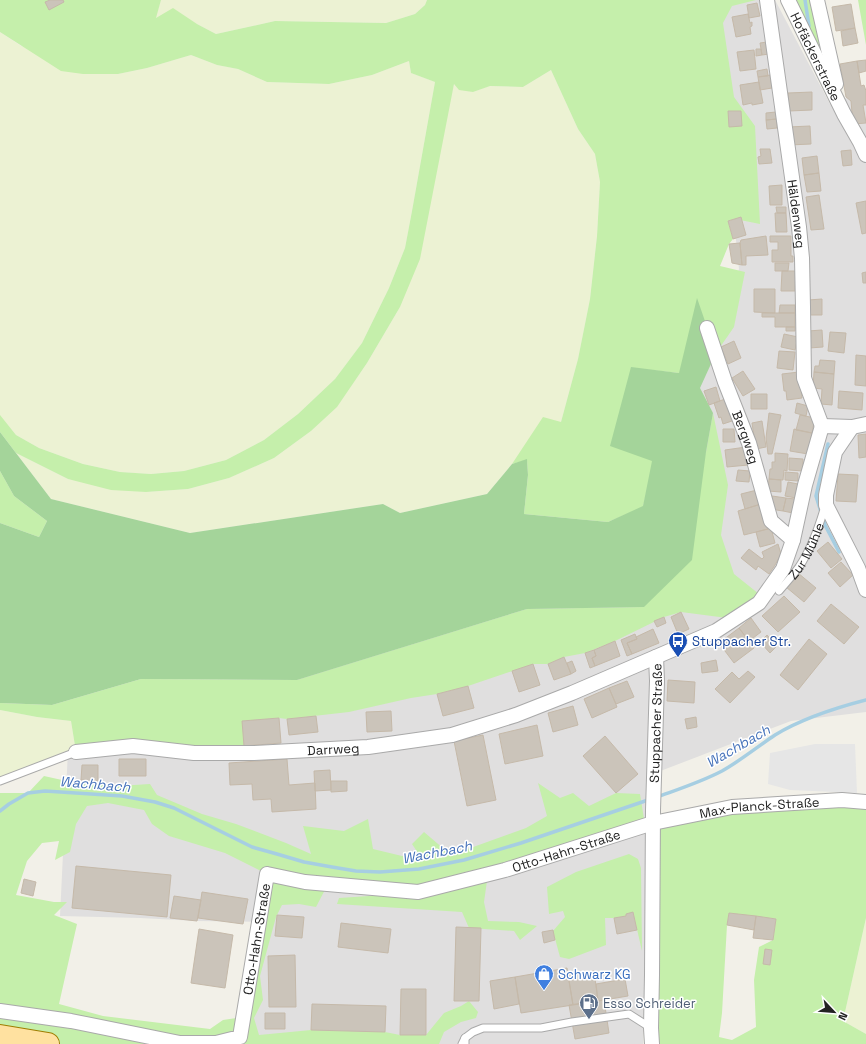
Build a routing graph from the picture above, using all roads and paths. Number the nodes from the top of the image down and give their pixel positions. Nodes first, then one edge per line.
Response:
1 (767, 0) edge
2 (788, 0) edge
3 (817, 0) edge
4 (844, 114) junction
5 (866, 155) edge
6 (707, 328) dead end
7 (866, 424) edge
8 (822, 426) junction
9 (852, 427) junction
10 (826, 505) junction
11 (792, 540) junction
12 (866, 590) edge
13 (779, 591) dead end
14 (656, 657) junction
15 (76, 752) joint
16 (0, 781) edge
17 (866, 802) edge
18 (653, 816) junction
19 (0, 1012) edge
20 (651, 1028) junction
21 (0, 1036) edge
22 (464, 1042) edge
23 (48, 1044) edge
24 (652, 1044) edge

1 - 8 street, Häldenweg
2 - 4 street, Hofäckerstraße
3 - 4 street, Hofäckerstraße
4 - 5 street, Hofäckerstraße
6 - 11 street, Bergweg
7 - 9 street
8 - 9 street
8 - 11 street, Stuppacher Straße
9 - 10 street, Zur Mühle
10 - 12 street, Zur Mühle
10 - 13 lane, Zur Mühle
11 - 14 street, Stuppacher Straße
14 - 15 street, Darrweg
14 - 18 street, Stuppacher Straße
15 - 16 lane, Darrweg
17 - 18 street, Max-Planck-Straße
18 - 19 street, Otto-Hahn-Straße
18 - 20 street, Stuppacher Straße
20 - 22 lane
20 - 24 street, Stuppacher Straße
21 - 23 main road

